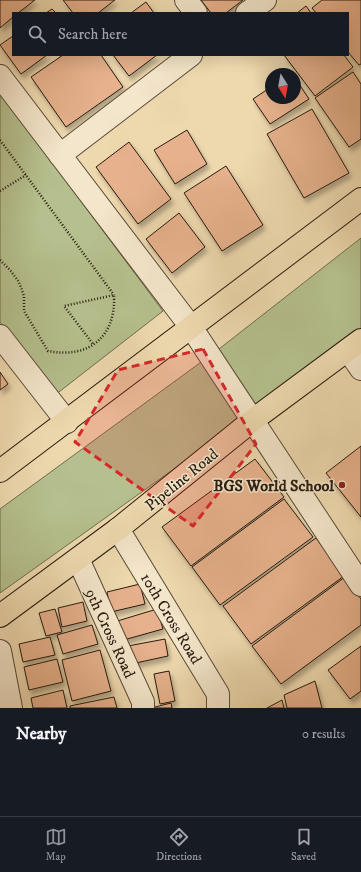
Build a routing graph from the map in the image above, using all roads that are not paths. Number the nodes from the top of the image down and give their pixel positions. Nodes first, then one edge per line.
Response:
1 (186, 0) edge
2 (265, 0) edge
3 (195, 12) edge
4 (248, 12) edge
5 (189, 56) edge
6 (0, 76) edge
7 (60, 155) junction
8 (361, 199) edge
9 (191, 327) junction
10 (0, 336) edge
11 (354, 345) edge
12 (361, 369) edge
13 (253, 420) junction
14 (67, 422) junction
15 (0, 472) edge
16 (118, 530) junction
17 (78, 559) junction
18 (361, 585) edge
19 (0, 616) edge
20 (0, 651) edge
21 (11, 708) edge
22 (143, 708) edge
23 (218, 708) edge

1 - 3 street
2 - 4 street
5 - 7 street
6 - 7 street
7 - 9 street
8 - 9 main road
9 - 13 street
9 - 14 main road
10 - 14 street
11 - 12 street
11 - 13 main road, Pipeline Road
13 - 16 main road, Pipeline Road
13 - 18 street
14 - 15 main road
16 - 17 main road, Pipeline Road
16 - 23 street, 10th Cross Road
17 - 19 main road, Pipeline Road
17 - 22 street, 9th Cross Road
20 - 21 street

